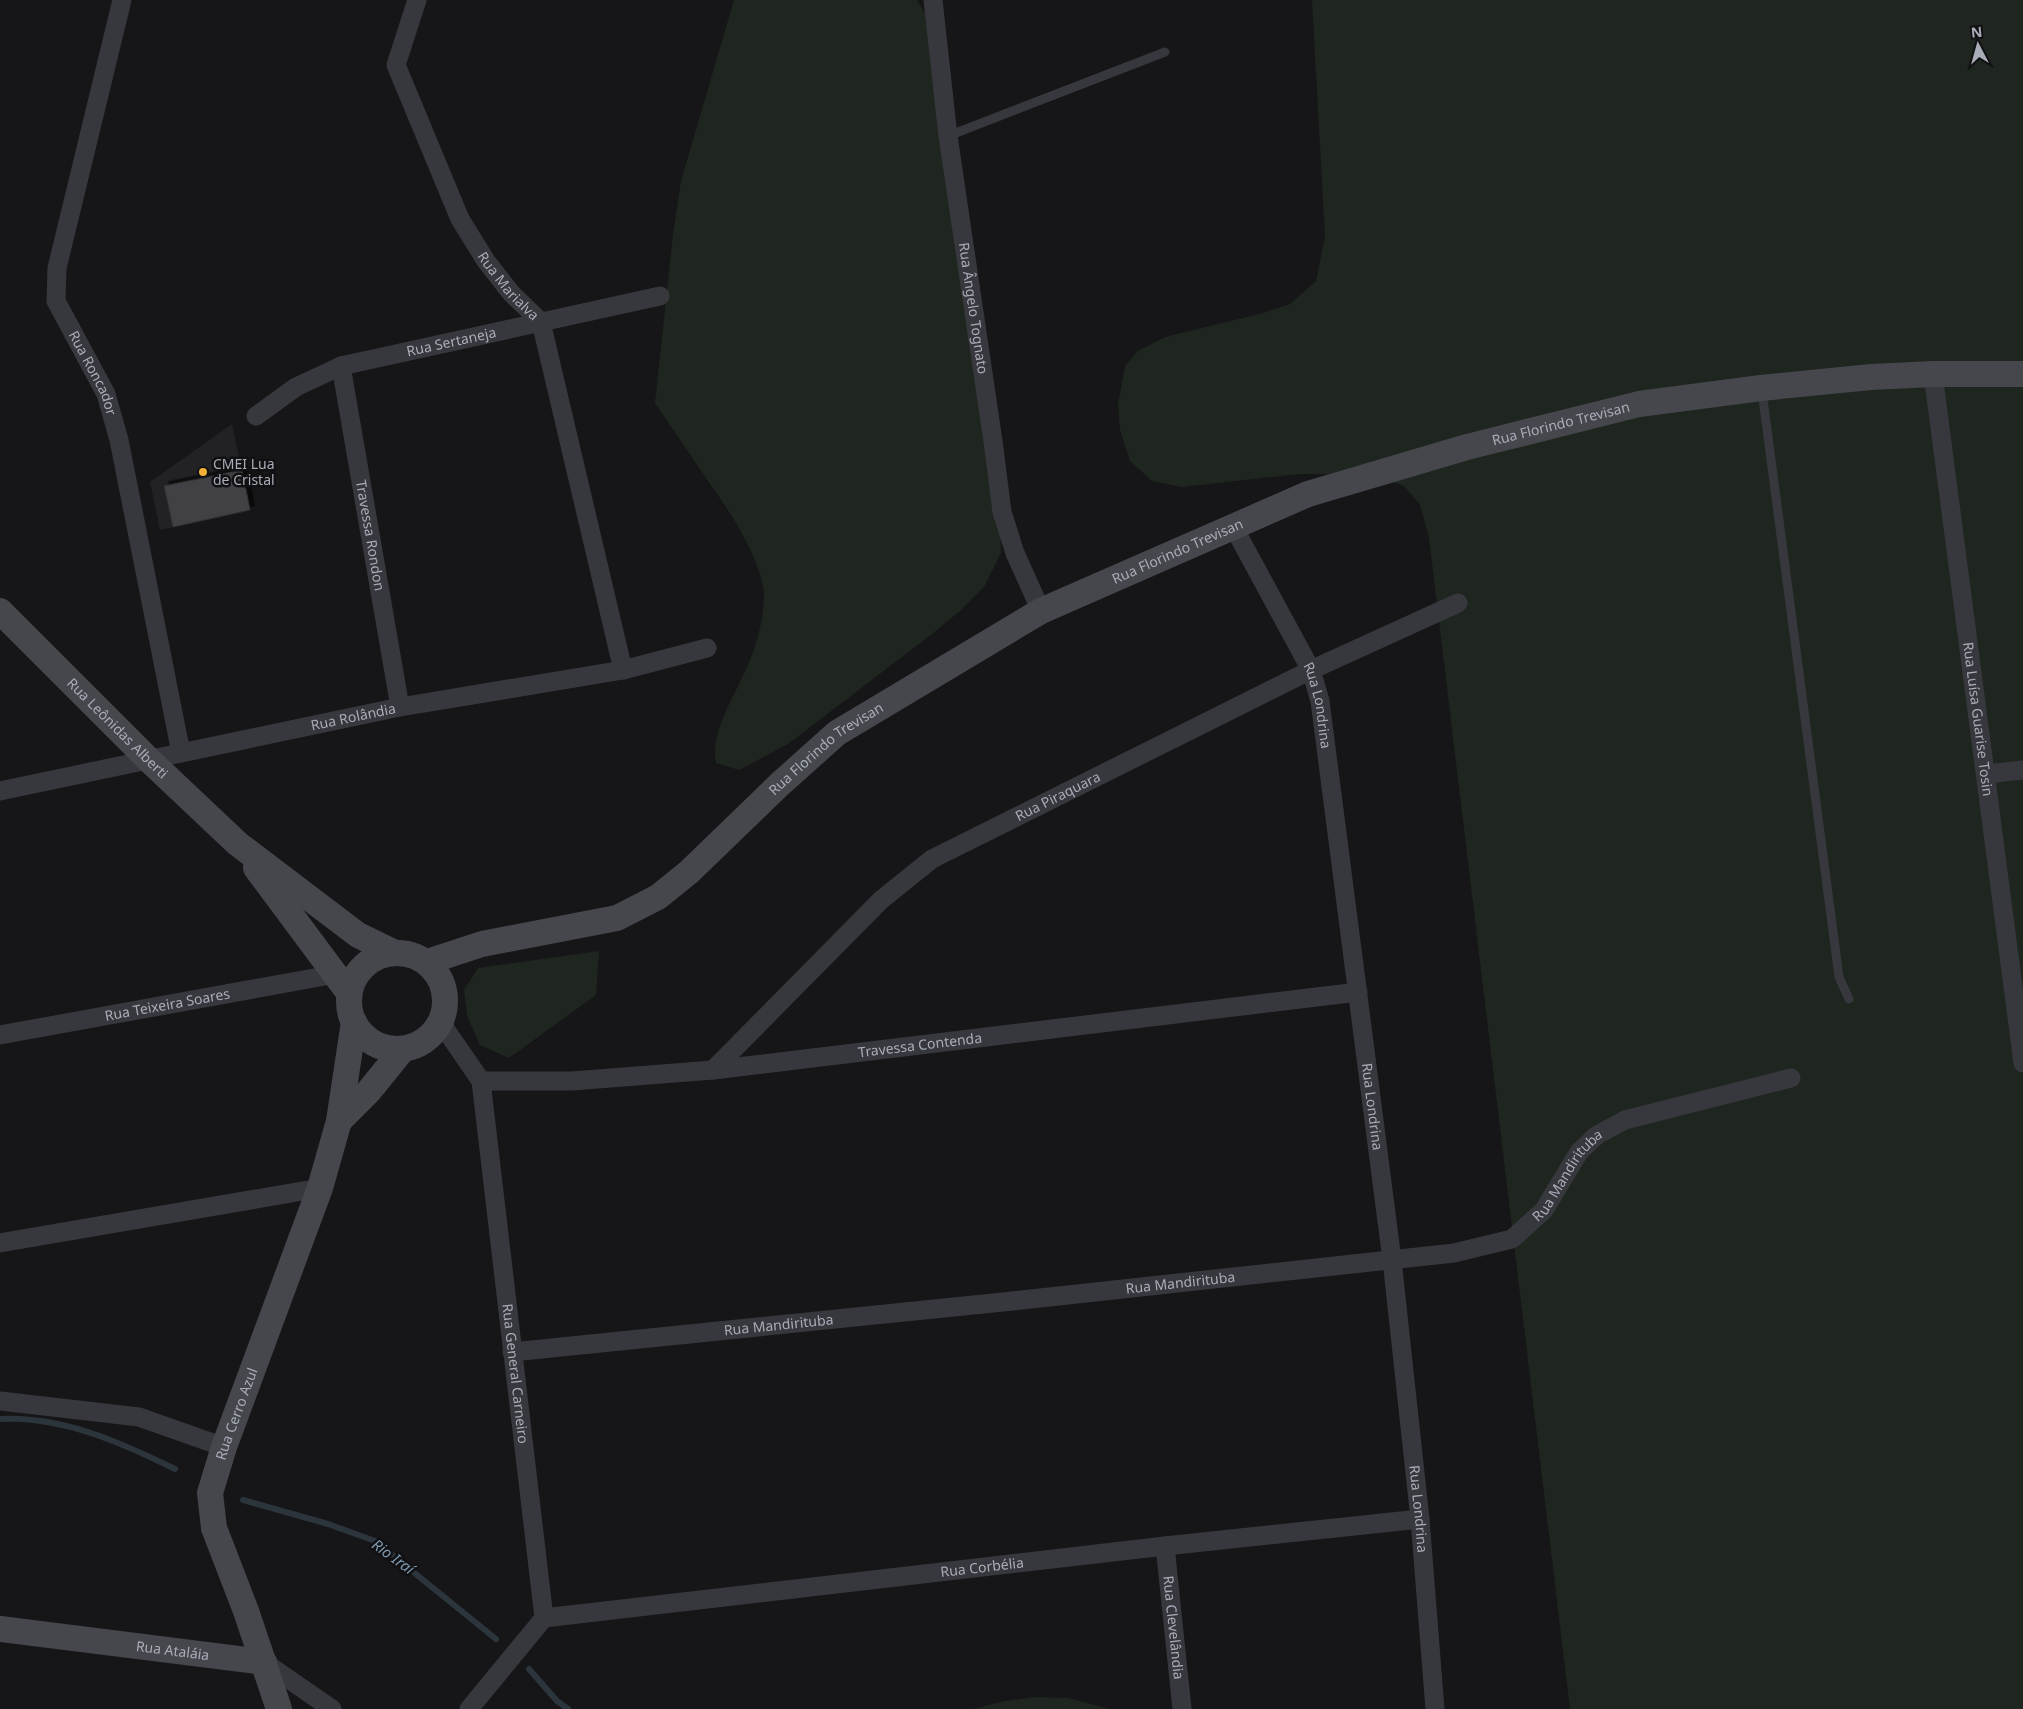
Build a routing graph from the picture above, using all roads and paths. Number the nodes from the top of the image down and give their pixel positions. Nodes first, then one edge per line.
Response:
1 (122, 0) edge
2 (417, 0) edge
3 (933, 0) edge
4 (1165, 52) dead end
5 (948, 136) junction
6 (660, 296) dead end
7 (541, 322) junction
8 (341, 366) junction
9 (1933, 374) junction
10 (2023, 374) edge
11 (1761, 388) junction
12 (256, 416) dead end
13 (1233, 526) junction
14 (1458, 603) dead end
15 (1041, 611) junction
16 (0, 612) edge
17 (707, 648) dead end
18 (623, 670) junction
19 (1311, 670) junction
20 (400, 706) junction
21 (181, 753) junction
22 (149, 760) junction
23 (2023, 770) edge
24 (1987, 774) junction
25 (0, 791) edge
26 (238, 844) junction
27 (325, 911) junction
28 (306, 936) junction
29 (395, 953) junction
30 (427, 962) junction
31 (342, 983) junction
32 (1358, 992) junction
33 (1849, 999) dead end
34 (354, 1022) junction
35 (441, 1023) junction
36 (0, 1035) edge
37 (403, 1049) junction
38 (2023, 1063) edge
39 (713, 1070) junction
40 (1791, 1078) dead end
41 (481, 1081) junction
42 (339, 1121) junction
43 (320, 1188) junction
44 (0, 1243) edge
45 (1392, 1260) junction
46 (512, 1352) junction
47 (0, 1401) edge
48 (224, 1446) junction
49 (1420, 1519) junction
50 (1166, 1546) junction
51 (544, 1618) junction
52 (0, 1629) edge
53 (264, 1662) junction
54 (279, 1709) edge
55 (332, 1709) edge
56 (468, 1709) edge
57 (1182, 1709) edge
58 (1435, 1709) edge

1 - 21 street, Rua Roncador
2 - 7 street, Rua Marialva
3 - 5 street, Rua Ângelo Tognato
4 - 5 lane
5 - 15 street, Rua Ângelo Tognato
6 - 7 street, Rua Sertaneja
7 - 8 street, Rua Sertaneja
7 - 18 street, Rua Marialva
8 - 12 street, Rua Sertaneja
8 - 20 street, Travessa Rondon
9 - 10 street, Rua Florindo Trevisan
9 - 11 street, Rua Florindo Trevisan
9 - 24 street, Rua Luísa Guarise Tosin
11 - 13 street, Rua Florindo Trevisan
11 - 33 lane
13 - 15 street, Rua Florindo Trevisan
13 - 19 street, Rua Londrina
14 - 19 street, Rua Piraquara
15 - 30 street, Rua Florindo Trevisan
16 - 22 street, Rua Leônidas Alberti
17 - 18 street, Rua Rolândia
18 - 20 street, Rua Rolândia
19 - 32 street, Rua Londrina
19 - 39 street, Rua Piraquara
20 - 21 street, Rua Rolândia
21 - 22 street, Rua Rolândia
22 - 25 street, Rua Rolândia
22 - 26 street, Rua Leônidas Alberti
23 - 24 street
24 - 38 street, Rua Luísa Guarise Tosin
26 - 27 street, Rua Leônidas Alberti
26 - 28 street, Rua Leônidas Alberti
27 - 28 street
27 - 29 street, Rua Leônidas Alberti
28 - 31 street, Rua Leônidas Alberti
29 - 30 street
29 - 31 street
30 - 35 street
31 - 34 street, Rua Cerro Azul
31 - 36 street, Rua Teixeira Soares
32 - 39 street, Travessa Contenda
32 - 45 street, Rua Londrina
34 - 37 street, Rua Cerro Azul
34 - 42 street, Rua Cerro Azul
35 - 37 street, Rua Cerro Azul
35 - 41 street, Rua General Carneiro
37 - 42 street, Rua Cerro Azul
39 - 41 street, Travessa Contenda
40 - 45 street, Rua Mandirituba
41 - 46 street, Rua General Carneiro
42 - 43 street, Rua Cerro Azul
43 - 44 street
43 - 48 street, Rua Cerro Azul
45 - 46 street, Rua Mandirituba
45 - 49 street, Rua Londrina
46 - 51 street, Rua General Carneiro
47 - 48 street
48 - 53 street, Rua Cerro Azul
49 - 50 street, Rua Corbélia
49 - 58 street, Rua Londrina
50 - 51 street, Rua Corbélia
50 - 57 street, Rua Clevelândia
51 - 56 street
52 - 53 street, Rua Ataláia
53 - 54 street, Rua Cerro Azul
53 - 55 street, Rua Ataláia

